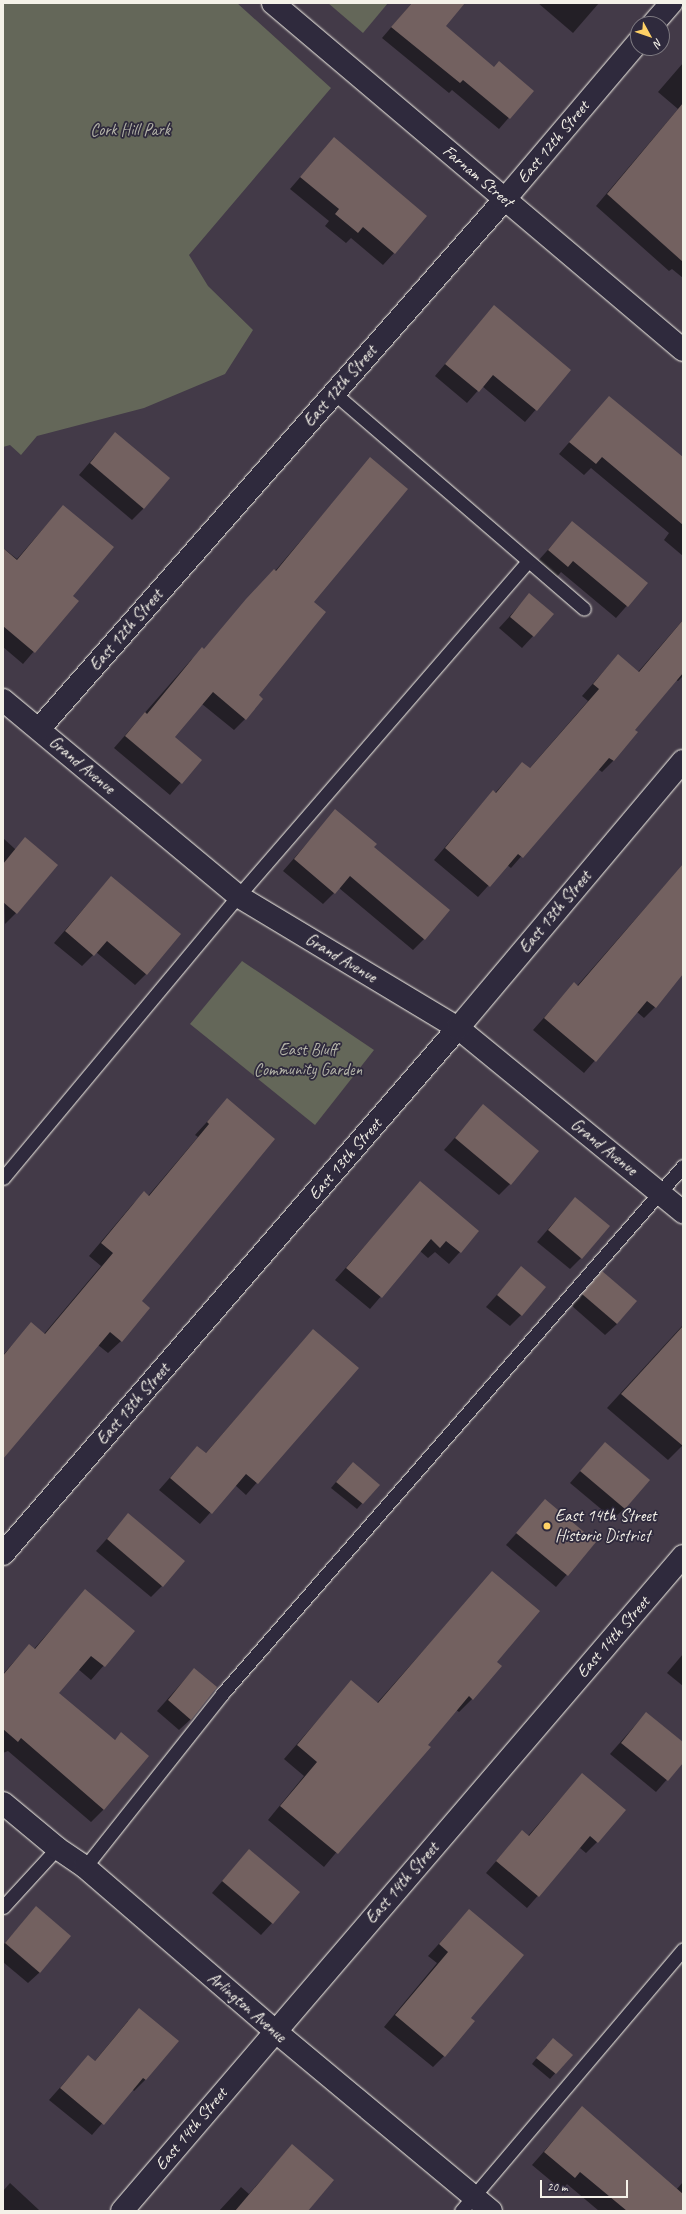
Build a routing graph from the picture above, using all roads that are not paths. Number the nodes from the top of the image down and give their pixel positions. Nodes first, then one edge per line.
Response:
1 (273, 3) edge
2 (671, 3) edge
3 (660, 16) edge
4 (630, 51) edge
5 (505, 199) junction
6 (683, 350) edge
7 (334, 393) junction
8 (528, 562) junction
9 (584, 609) dead end
10 (3, 700) edge
11 (39, 729) junction
12 (683, 761) edge
13 (238, 896) junction
14 (458, 1028) junction
15 (683, 1166) edge
16 (3, 1178) edge
17 (660, 1192) junction
18 (683, 1212) edge
19 (3, 1554) edge
20 (683, 1556) edge
21 (3, 1802) edge
22 (57, 1848) junction
23 (85, 1867) junction
24 (3, 1907) edge
25 (683, 1949) edge
26 (275, 2031) junction
27 (467, 2204) edge
28 (122, 2211) edge
29 (491, 2211) edge

1 - 5 street, Farnam Street
2 - 3 street
4 - 5 street, East 12th Street
5 - 6 street, Farnam Street
5 - 7 street, East 12th Street
7 - 8 lane
7 - 11 street, East 12th Street
8 - 9 lane
8 - 13 lane
10 - 11 street, Grand Avenue
11 - 13 street, Grand Avenue
12 - 14 street, East 13th Street
13 - 14 street, Grand Avenue
13 - 16 lane
14 - 17 street, Grand Avenue
14 - 19 street, East 13th Street
15 - 17 lane
17 - 18 street, Grand Avenue
17 - 23 lane
20 - 26 street, East 14th Street
21 - 22 street, Arlington Avenue
22 - 23 street, Arlington Avenue
22 - 24 lane
23 - 26 street, Arlington Avenue
25 - 27 lane
26 - 27 street, Arlington Avenue
26 - 28 street, East 14th Street
27 - 29 street, Arlington Avenue

